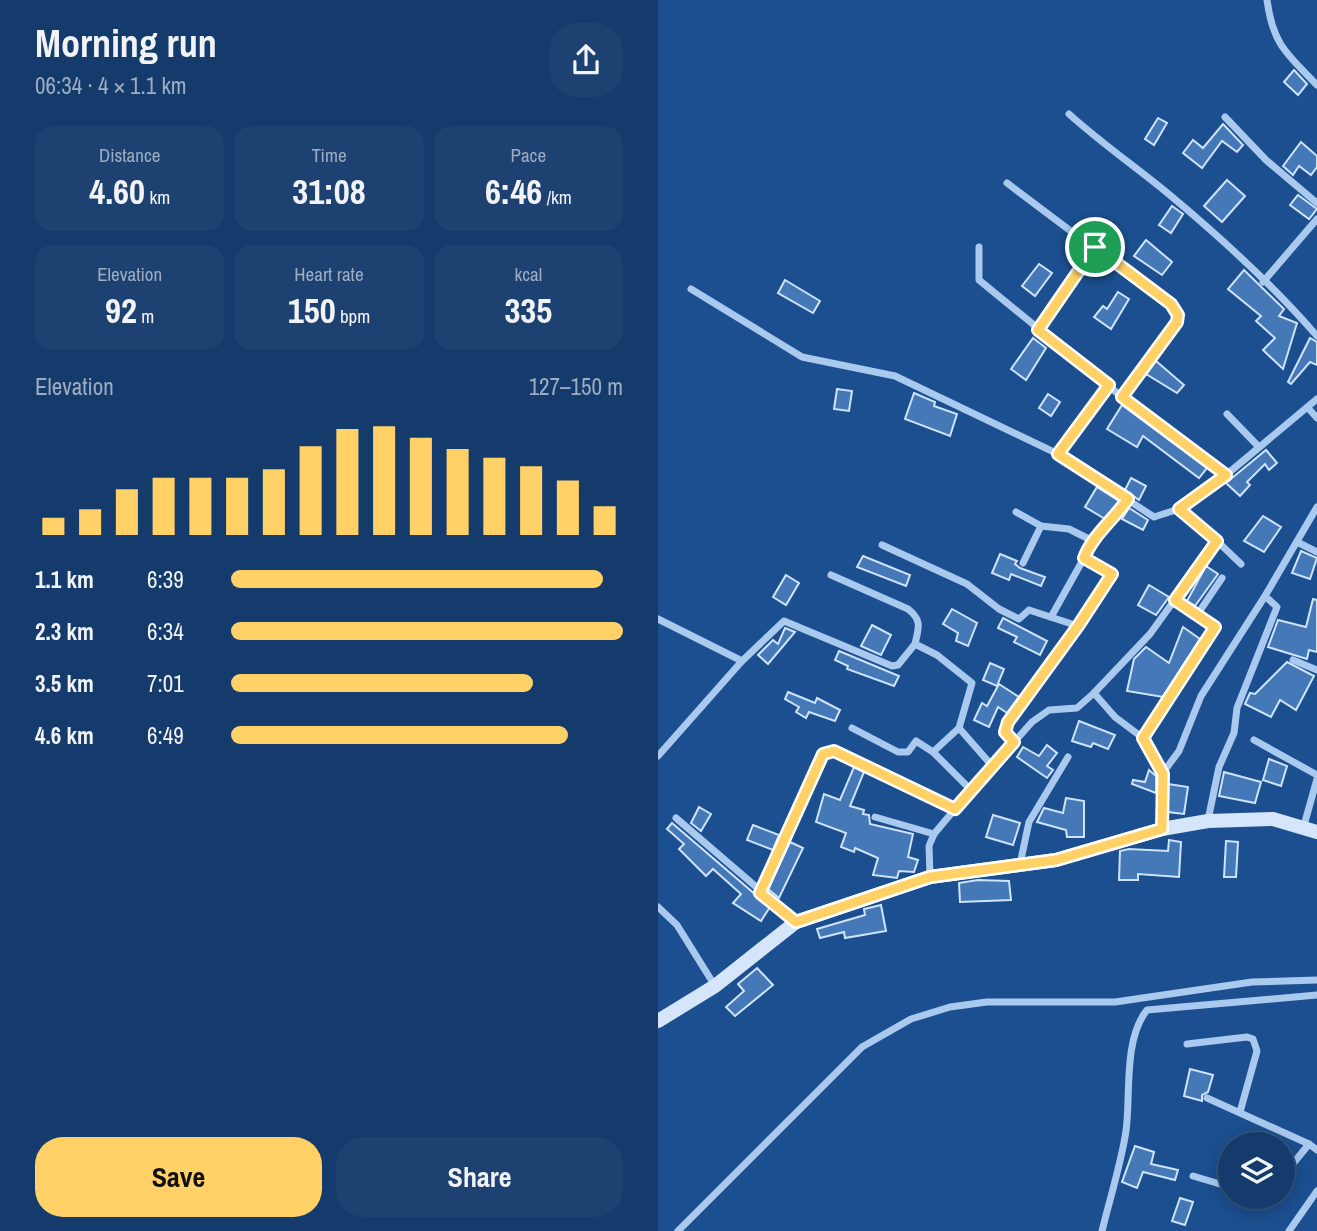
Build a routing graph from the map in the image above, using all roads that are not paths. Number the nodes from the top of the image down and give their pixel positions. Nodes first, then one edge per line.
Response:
1 (1267, 0) edge
2 (1317, 85) edge
3 (1069, 114) dead end
4 (1225, 117) dead end
5 (1007, 183) dead end
6 (1317, 203) edge
7 (1317, 219) edge
8 (979, 247) dead end
9 (1095, 247) junction
10 (1263, 282) junction
11 (691, 289) dead end
12 (1038, 330) junction
13 (1317, 336) edge
14 (1109, 385) junction
15 (1122, 397) junction
16 (1317, 399) edge
17 (1308, 408) junction
18 (1227, 414) dead end
19 (1317, 418) edge
20 (1259, 447) junction
21 (1058, 454) junction
22 (1226, 475) junction
23 (1128, 499) junction
24 (1317, 507) edge
25 (1179, 509) junction
26 (1016, 512) dead end
27 (1041, 526) junction
28 (1091, 540) junction
29 (1217, 541) junction
30 (1297, 542) junction
31 (882, 545) dead end
32 (1317, 552) edge
33 (1084, 558) junction
34 (1023, 563) dead end
35 (1241, 564) dead end
36 (831, 575) dead end
37 (1222, 578) dead end
38 (1265, 596) junction
39 (1175, 600) junction
40 (1197, 615) junction
41 (1051, 617) junction
42 (658, 619) edge
43 (1078, 626) junction
44 (915, 643) junction
45 (1293, 660) dead end
46 (742, 661) junction
47 (1317, 670) edge
48 (1094, 692) junction
49 (852, 728) dead end
50 (959, 728) junction
51 (1143, 738) junction
52 (1254, 740) dead end
53 (1014, 742) junction
54 (933, 752) junction
55 (658, 756) edge
56 (1068, 757) dead end
57 (994, 768) junction
58 (1163, 774) junction
59 (1317, 777) edge
60 (972, 791) junction
61 (955, 809) junction
62 (876, 817) dead end
63 (676, 818) dead end
64 (1208, 821) junction
65 (1162, 829) junction
66 (1310, 830) edge
67 (934, 834) junction
68 (1020, 864) junction
69 (930, 877) junction
70 (760, 893) junction
71 (658, 907) edge
72 (796, 922) junction
73 (1317, 980) edge
74 (715, 986) junction
75 (1317, 995) edge
76 (658, 1021) edge
77 (1187, 1044) dead end
78 (1207, 1098) dead end
79 (1240, 1112) junction
80 (1309, 1144) junction
81 (1317, 1150) edge
82 (1295, 1161) edge
83 (1193, 1176) dead end
84 (1218, 1183) edge
85 (1317, 1191) edge
86 (678, 1231) edge
87 (1102, 1231) edge
88 (1290, 1231) edge

1 - 2 street
3 - 10 street
4 - 6 street
5 - 9 street
7 - 10 street
8 - 12 street
9 - 12 street
9 - 15 street
10 - 13 street
11 - 21 street
12 - 14 street
14 - 15 street
14 - 21 street
15 - 22 street
16 - 17 street
17 - 19 street
17 - 20 street
18 - 20 street
20 - 22 street
21 - 23 street
22 - 25 street
23 - 25 street
23 - 28 street
24 - 30 street
25 - 29 street
26 - 27 street
27 - 28 street
27 - 34 street
28 - 33 street
29 - 35 street
29 - 39 street
30 - 32 street
30 - 38 street
31 - 41 street
33 - 41 street
33 - 43 street
36 - 44 street
37 - 40 street
38 - 58 street
38 - 64 street
39 - 40 street
39 - 48 street
40 - 51 street
41 - 43 street
42 - 46 street
43 - 53 street
44 - 46 street
44 - 50 street
45 - 47 street
46 - 55 street
48 - 51 street
48 - 53 street
49 - 54 street
50 - 54 street
50 - 57 street
51 - 58 street
52 - 59 street
53 - 57 street
54 - 60 street
56 - 68 street
57 - 60 street
58 - 65 street
59 - 66 street
60 - 61 street
61 - 67 street
61 - 70 street
62 - 67 street
63 - 70 street
64 - 65 street
64 - 66 street
65 - 68 street
67 - 69 street
68 - 69 street
69 - 72 street
70 - 72 street
71 - 74 street
72 - 74 street
73 - 86 street
74 - 76 street
75 - 87 street
77 - 79 street
78 - 79 street
79 - 80 street
80 - 81 street
80 - 82 street
83 - 84 street
85 - 88 street

